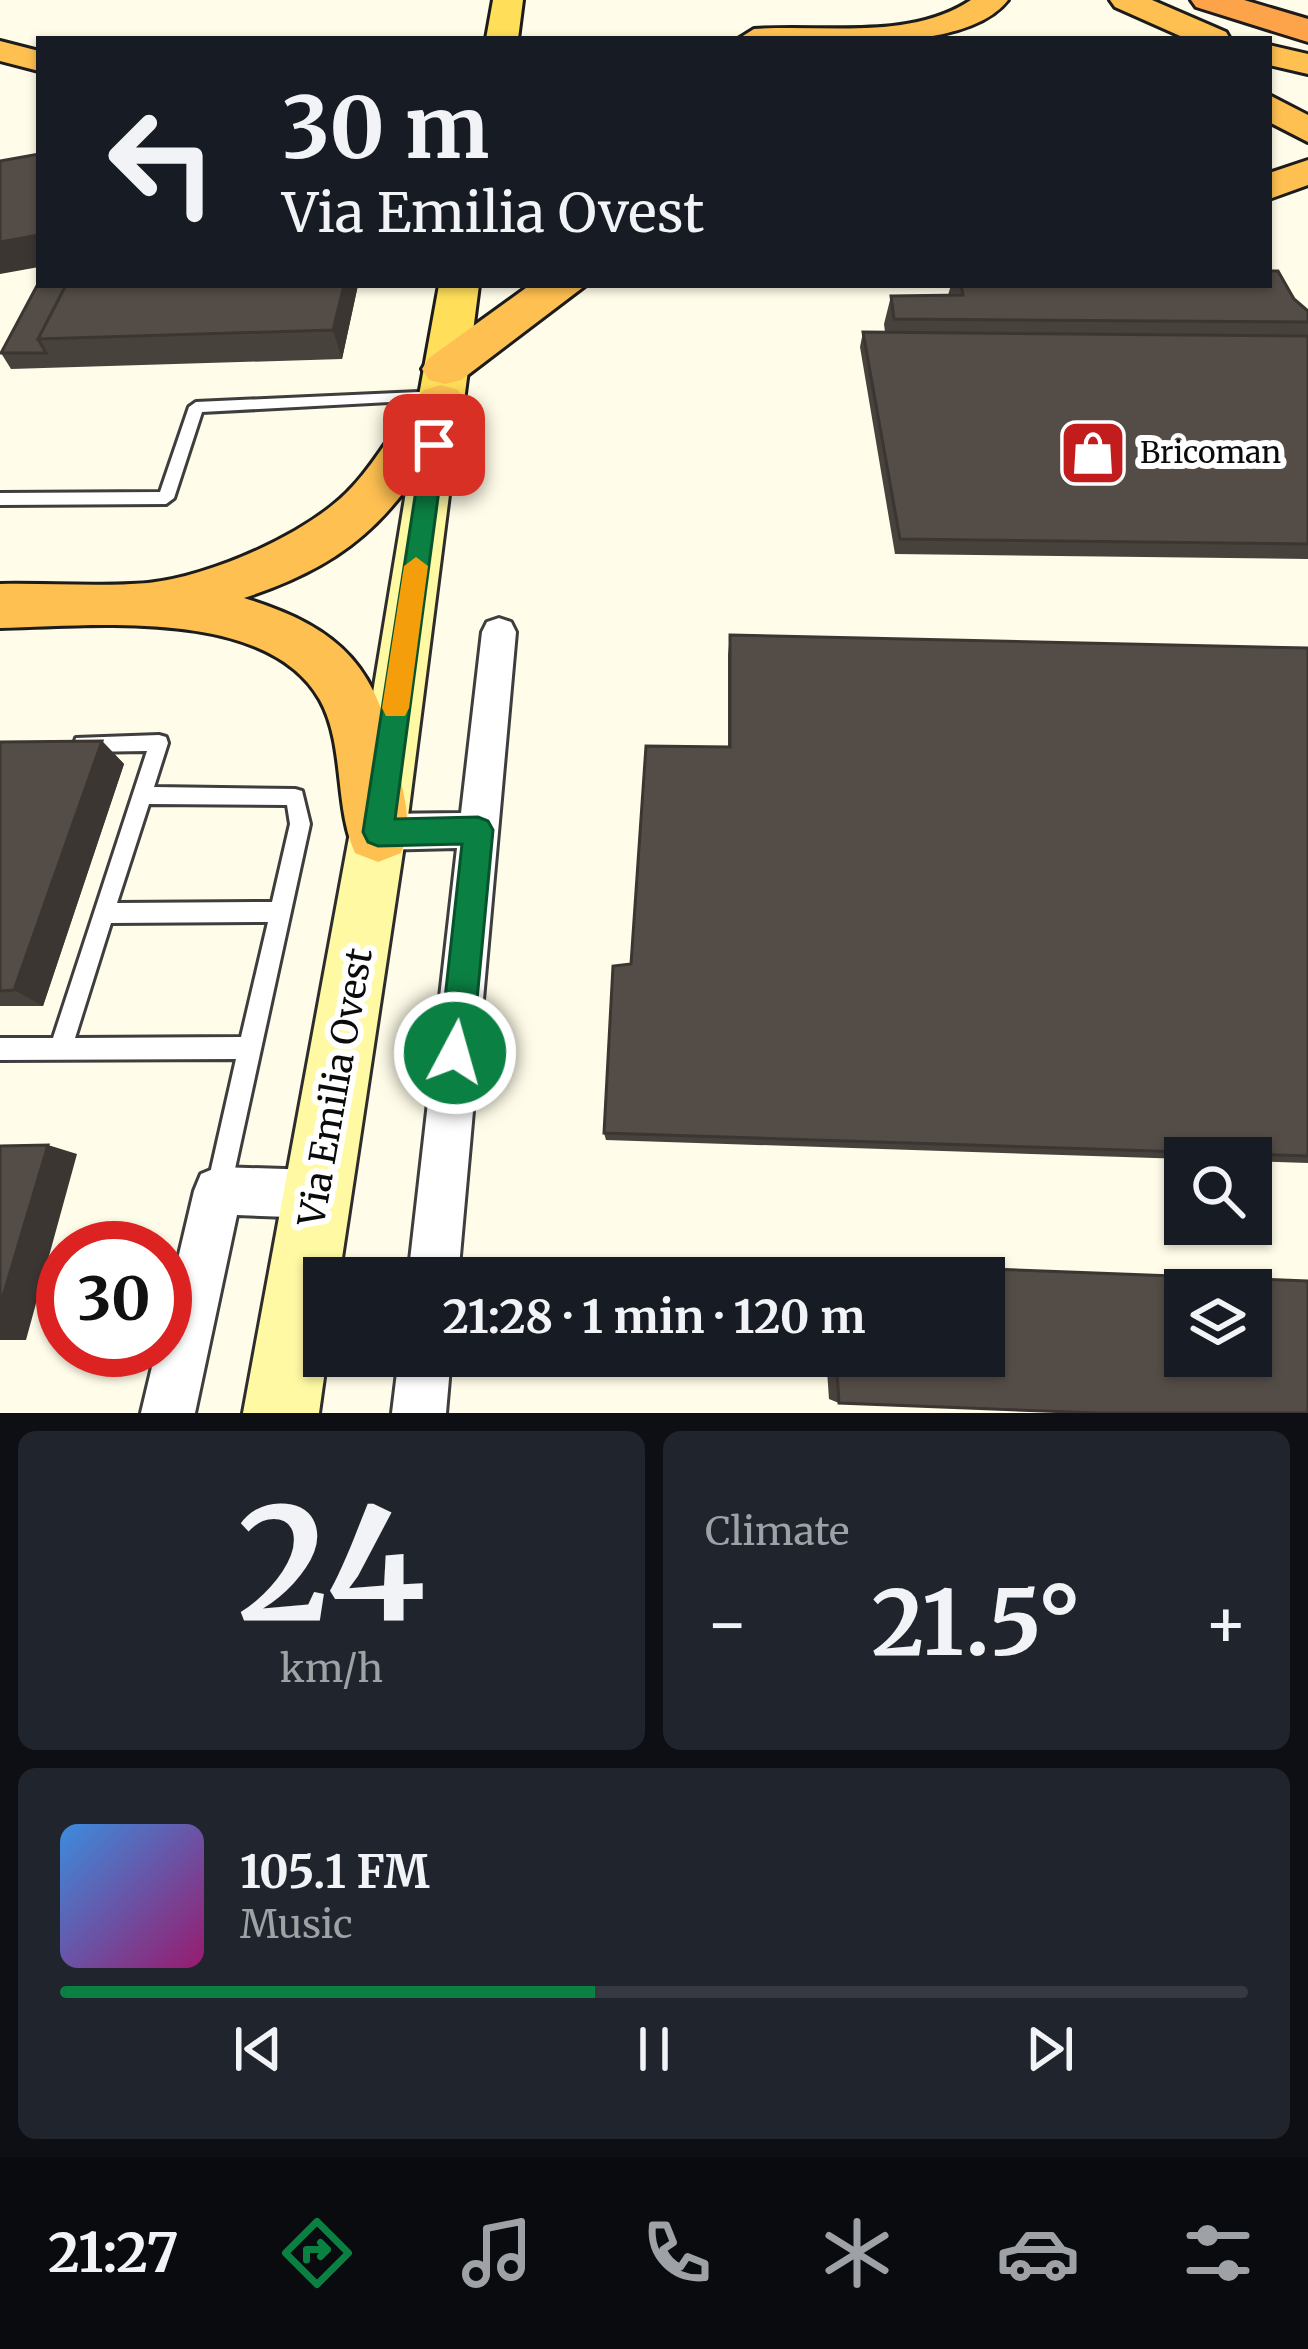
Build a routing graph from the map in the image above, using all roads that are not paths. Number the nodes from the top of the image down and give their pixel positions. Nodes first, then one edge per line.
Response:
1 (508, 0) edge
2 (992, 0) edge
3 (1126, 0) edge
4 (1208, 0) edge
5 (1264, 0) edge
6 (1308, 12) edge
7 (1308, 31) edge
8 (502, 36) edge
9 (816, 36) edge
10 (1207, 36) edge
11 (0, 51) edge
12 (1272, 56) edge
13 (36, 60) edge
14 (1308, 67) edge
15 (1272, 68) edge
16 (36, 78) edge
17 (0, 83) edge
18 (1272, 85) edge
19 (1308, 89) edge
20 (1272, 108) edge
21 (1308, 131) edge
22 (1308, 172) edge
23 (1272, 190) edge
24 (1308, 190) edge
25 (1272, 191) edge
26 (459, 288) edge
27 (558, 288) edge
28 (442, 388) junction
29 (0, 499) edge
30 (147, 604) junction
31 (0, 607) edge
32 (499, 632) dead end
33 (68, 744) edge
34 (142, 795) junction
35 (478, 830) junction
36 (378, 832) junction
37 (280, 912) junction
38 (104, 913) junction
39 (249, 1048) junction
40 (0, 1049) edge
41 (60, 1049) junction
42 (218, 1192) junction
43 (316, 1194) junction
44 (435, 1257) edge
45 (423, 1377) edge
46 (168, 1413) edge
47 (281, 1413) edge
48 (419, 1413) edge

1 - 8 main road
2 - 9 highway
3 - 10 highway
4 - 7 highway
5 - 6 highway
11 - 13 highway
12 - 14 highway
14 - 15 highway
16 - 17 highway
18 - 19 highway
20 - 21 highway
22 - 23 highway
24 - 25 highway
26 - 28 main road, Via Emilia Ovest
27 - 28 highway
28 - 29 lane
28 - 30 highway
28 - 36 main road, Via Emilia Ovest
30 - 31 highway
30 - 36 highway
32 - 35 street
33 - 34 lane
34 - 37 lane
34 - 38 lane
35 - 36 street
35 - 44 street
36 - 43 main road, Via Emilia Ovest
37 - 38 lane
37 - 39 lane
38 - 41 lane
39 - 41 lane
39 - 42 lane
40 - 41 lane
42 - 43 street
42 - 46 street
43 - 47 main road, Via Emilia Ovest
45 - 48 street

